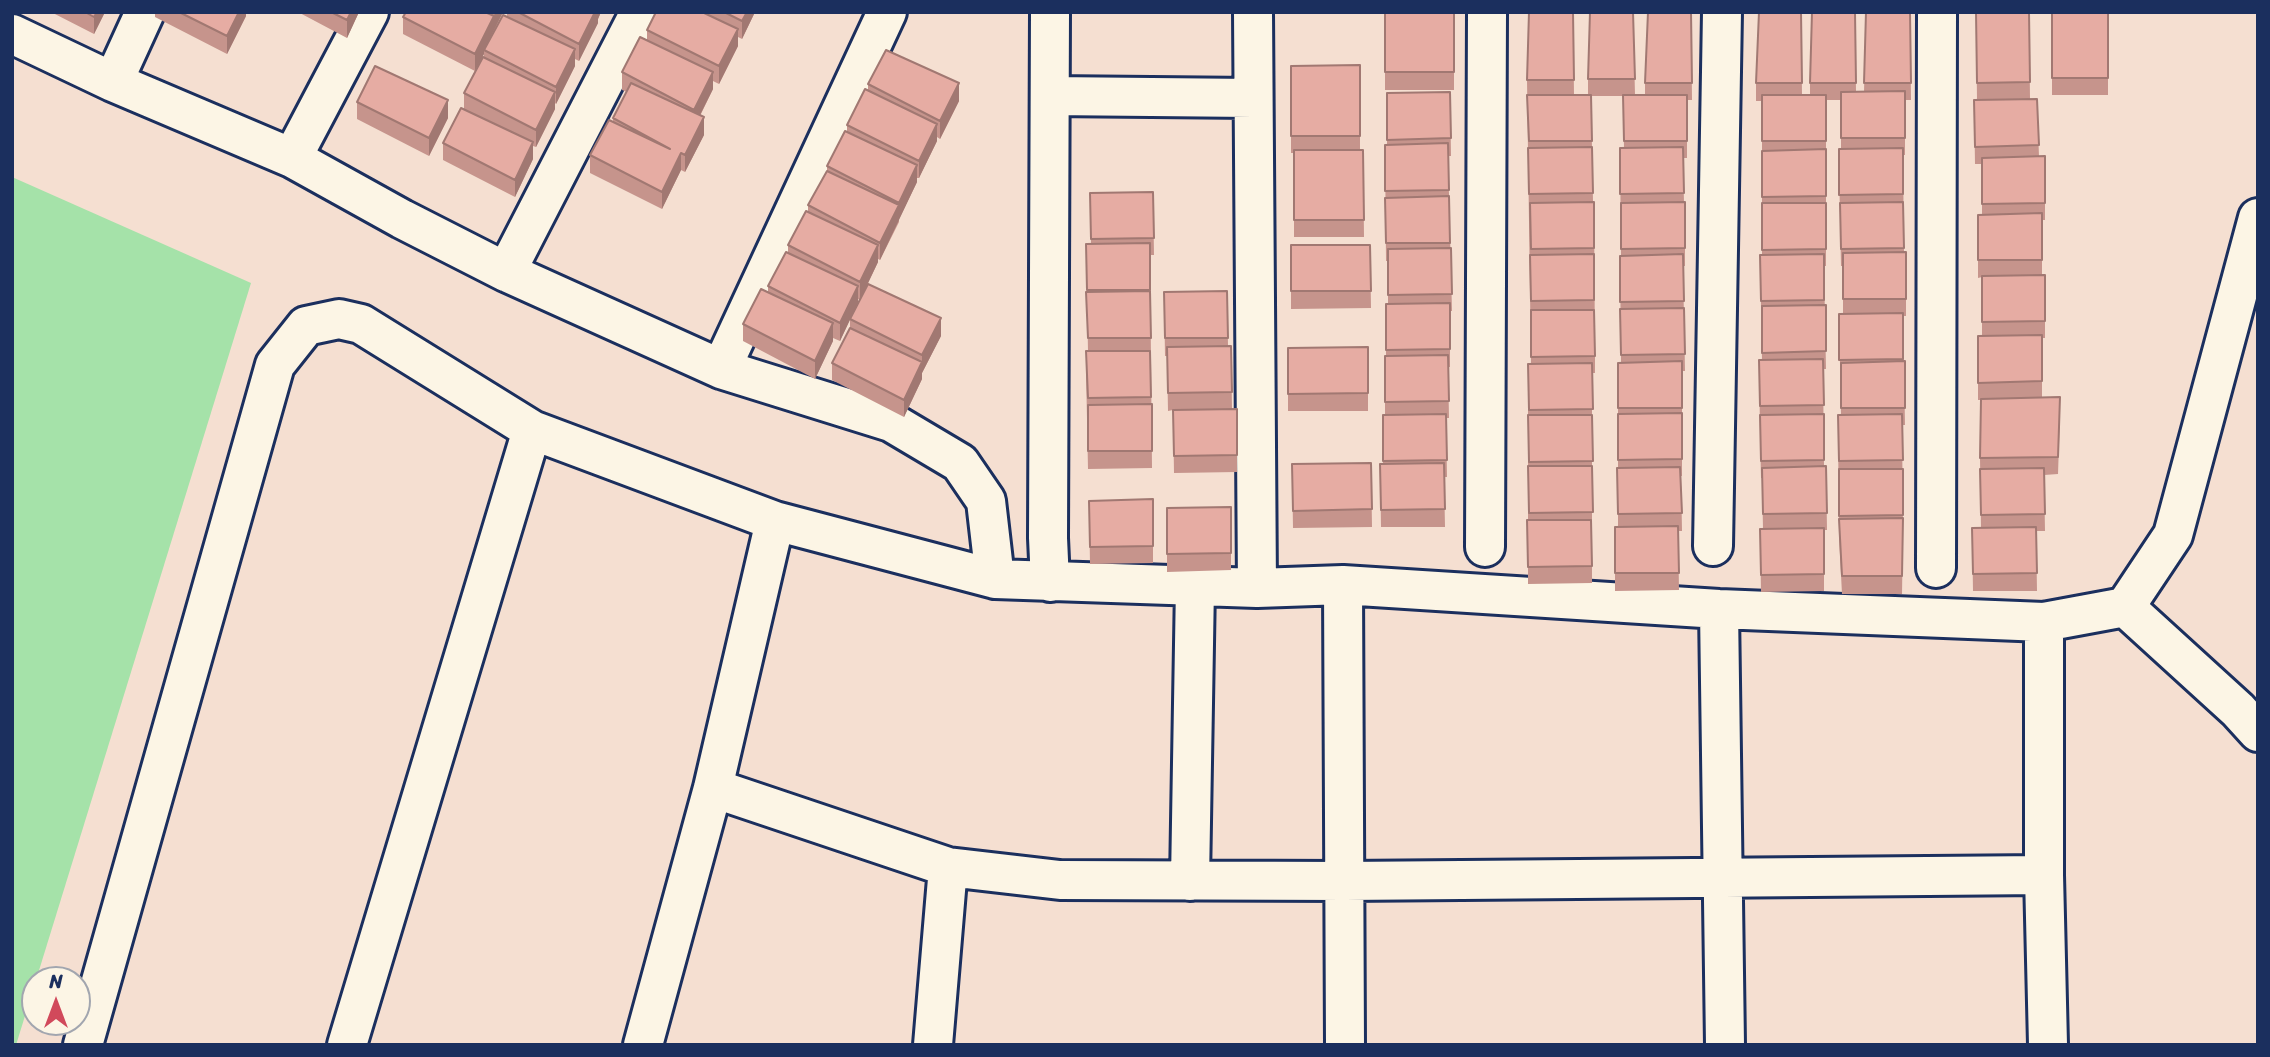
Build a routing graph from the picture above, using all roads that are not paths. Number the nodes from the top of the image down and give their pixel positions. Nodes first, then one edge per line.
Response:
1 (145, 12) edge
2 (369, 12) edge
3 (639, 12) edge
4 (887, 12) edge
5 (1050, 12) edge
6 (1253, 12) edge
7 (1487, 12) edge
8 (1722, 12) edge
9 (1937, 12) edge
10 (12, 34) edge
11 (113, 82) junction
12 (1049, 96) junction
13 (1253, 98) junction
14 (292, 158) junction
15 (2258, 218) edge
16 (506, 272) junction
17 (721, 369) junction
18 (532, 430) junction
19 (775, 521) junction
20 (1713, 545) dead end
21 (1485, 547) dead end
22 (1937, 568) dead end
23 (995, 579) junction
24 (1049, 582) junction
25 (1195, 585) junction
26 (1343, 585) junction
27 (1257, 588) junction
28 (2125, 607) junction
29 (1719, 609) junction
30 (2044, 622) junction
31 (2258, 732) edge
32 (712, 788) junction
33 (948, 867) junction
34 (2044, 876) junction
35 (1724, 879) junction
36 (1191, 881) junction
37 (1345, 881) junction
38 (83, 1045) edge
39 (347, 1045) edge
40 (643, 1045) edge
41 (933, 1045) edge
42 (1345, 1045) edge
43 (1725, 1045) edge
44 (2048, 1045) edge

1 - 11 street
2 - 14 street
3 - 16 street
4 - 17 street
5 - 12 street
6 - 13 street
7 - 21 street
8 - 20 street
9 - 22 street
10 - 11 street
11 - 14 street
12 - 13 street
12 - 24 street
13 - 27 street
14 - 16 street
15 - 28 street
16 - 17 street
17 - 23 street
18 - 19 street
18 - 38 street
18 - 39 street
19 - 23 street
19 - 32 street
23 - 24 street
24 - 25 street
25 - 27 street
25 - 36 street
26 - 27 street
26 - 29 street
26 - 37 street
28 - 30 street
28 - 31 street
29 - 30 street
29 - 35 street
30 - 34 street
32 - 33 street
32 - 40 street
33 - 36 street
33 - 41 street
34 - 35 street
34 - 44 street
35 - 37 street
35 - 43 street
36 - 37 street
37 - 42 street

